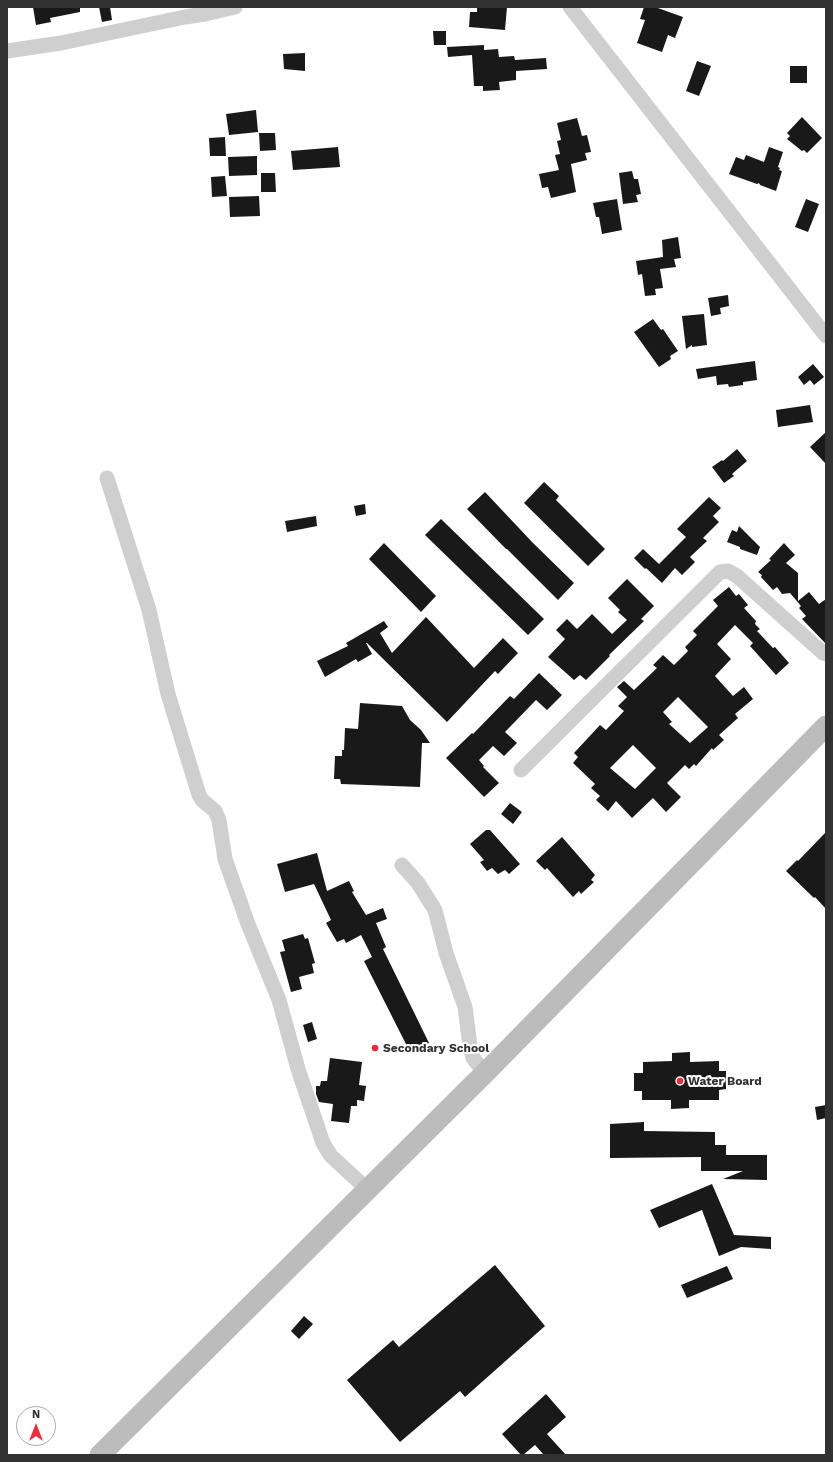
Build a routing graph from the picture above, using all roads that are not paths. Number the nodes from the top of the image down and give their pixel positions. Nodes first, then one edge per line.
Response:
1 (235, 7) edge
2 (570, 7) edge
3 (204, 10) edge
4 (7, 52) edge
5 (826, 336) edge
6 (106, 478) dead end
7 (826, 654) edge
8 (826, 726) edge
9 (521, 770) dead end
10 (402, 865) dead end
11 (485, 1073) junction
12 (367, 1189) junction
13 (100, 1455) edge

1 - 3 street
2 - 5 street
3 - 4 street
6 - 12 street
7 - 9 street
8 - 11 main road
10 - 11 street
11 - 12 main road
12 - 13 main road

